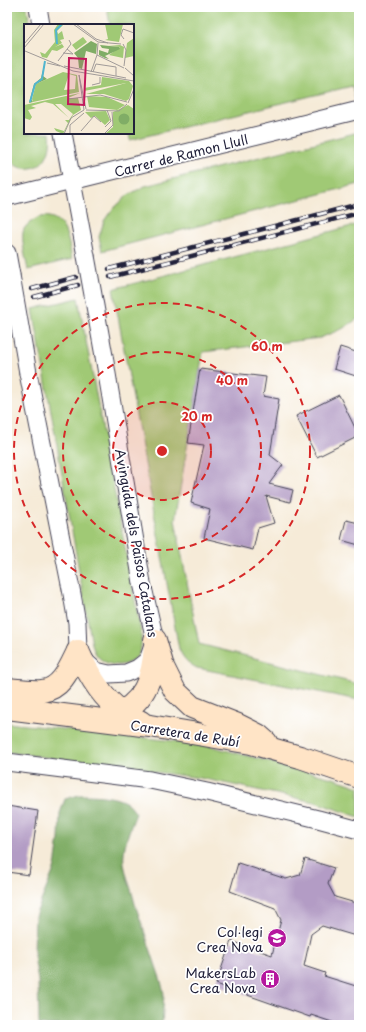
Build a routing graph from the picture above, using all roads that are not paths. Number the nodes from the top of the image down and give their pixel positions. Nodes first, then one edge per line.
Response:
1 (38, 7) edge
2 (41, 24) edge
3 (355, 111) dead end
4 (63, 134) edge
5 (73, 181) junction
6 (7, 197) edge
7 (7, 253) edge
8 (155, 640) junction
9 (78, 651) junction
10 (7, 690) edge
11 (7, 708) edge
12 (122, 712) junction
13 (102, 720) junction
14 (150, 726) junction
15 (274, 749) junction
16 (7, 762) edge
17 (359, 777) edge
18 (359, 830) edge

1 - 2 street
3 - 5 street, Carrer de Ramon Llull
4 - 5 street, Avinguda dels Països Catalans
5 - 6 street, Carrer de Ramon Llull
5 - 8 street, Avinguda dels Països Catalans, bridge
7 - 9 street, bridge
8 - 9 street, Avinguda dels Països Catalans
8 - 12 main road
8 - 15 main road
9 - 10 main road
9 - 12 main road
11 - 13 main road, Carretera de Rubí
12 - 13 main road
12 - 14 main road
13 - 14 main road, Carretera de Rubí
14 - 15 main road, Carretera de Rubí
15 - 17 main road, Carretera de Rubí
16 - 18 street

